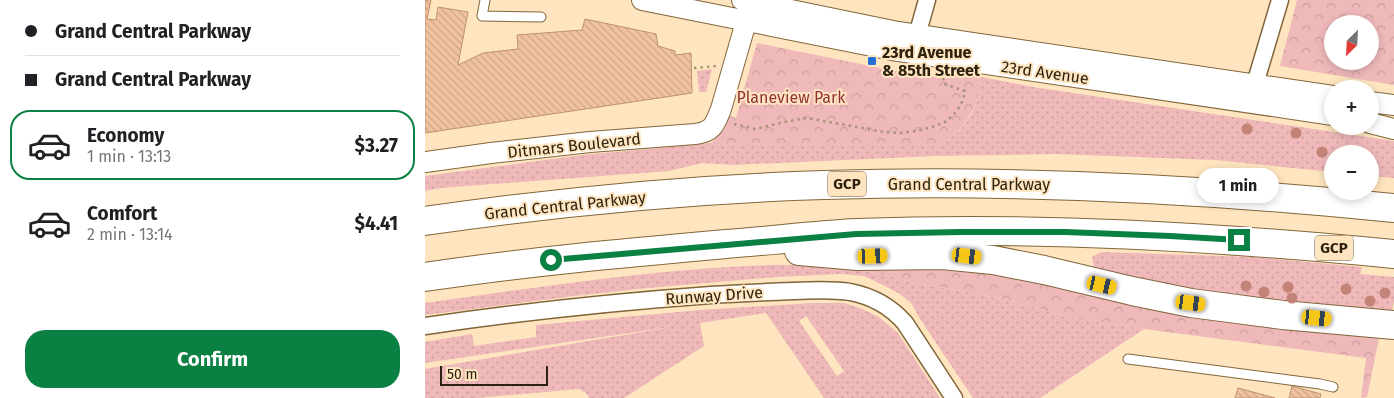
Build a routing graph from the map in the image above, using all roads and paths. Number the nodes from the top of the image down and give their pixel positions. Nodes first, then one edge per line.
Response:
1 (485, 0) edge
2 (642, 0) edge
3 (927, 0) edge
4 (1280, 0) edge
5 (747, 1) edge
6 (541, 17) dead end
7 (746, 21) junction
8 (915, 44) junction
9 (733, 64) junction
10 (694, 68) dead end
11 (943, 76) dead end
12 (1255, 84) junction
13 (1324, 95) edge
14 (1379, 103) edge
15 (1394, 105) edge
16 (1324, 113) edge
17 (1379, 120) edge
18 (722, 121) junction
19 (1394, 121) edge
20 (1379, 126) edge
21 (1394, 129) edge
22 (425, 162) edge
23 (1394, 208) edge
24 (425, 220) edge
25 (725, 244) junction
26 (1394, 254) edge
27 (425, 277) edge
28 (1394, 325) edge
29 (425, 326) edge
30 (1128, 359) dead end
31 (1333, 387) dead end
32 (954, 398) edge

1 - 6 lane
2 - 7 street, 23rd Avenue
3 - 8 street
4 - 12 street
5 - 7 street
5 - 8 street, 23rd Avenue
7 - 8 street, 23rd Avenue
7 - 9 street
8 - 12 street, 23rd Avenue
8 - 16 street, 23rd Avenue
9 - 10 path
9 - 18 street
11 - 18 path
12 - 13 street, 23rd Avenue
14 - 15 street
17 - 19 street
18 - 22 street, Ditmars Boulevard
20 - 21 street
23 - 24 highway, Grand Central Parkway / GCP
25 - 26 highway, GCP
25 - 27 highway, GCP
25 - 28 highway
29 - 32 street, Runway Drive
30 - 31 lane

